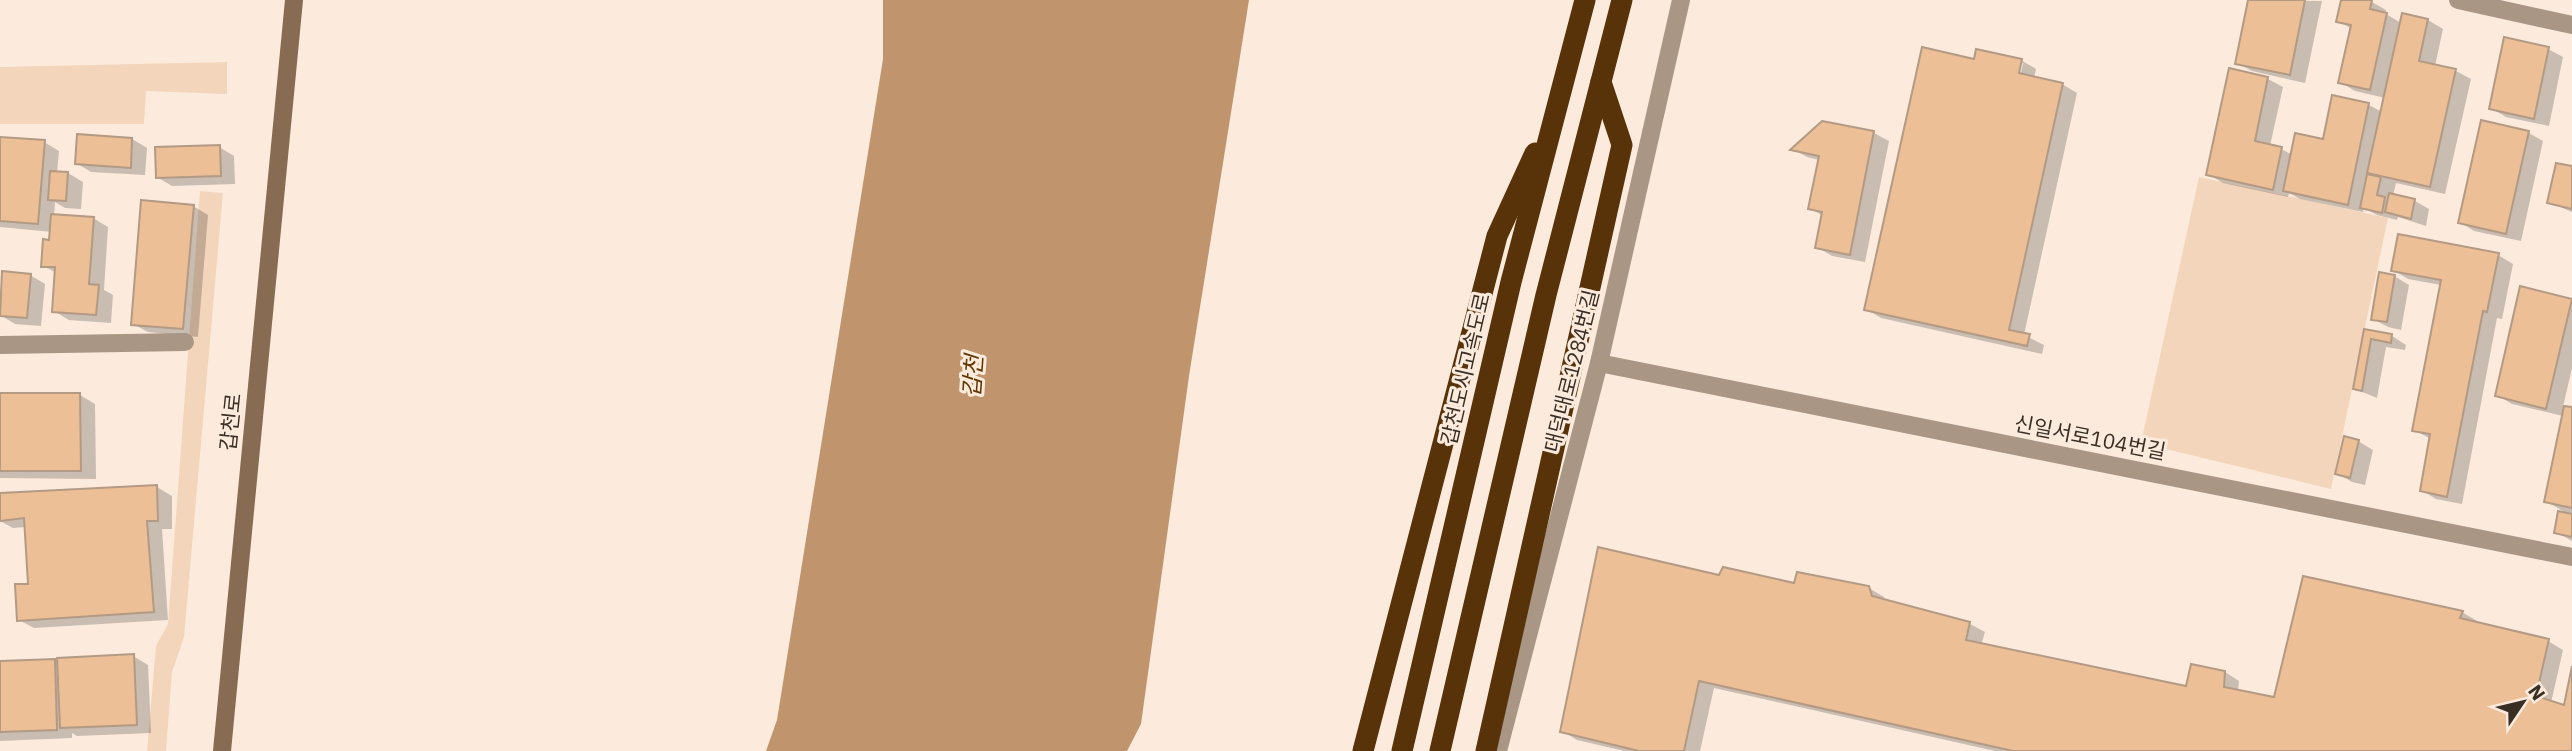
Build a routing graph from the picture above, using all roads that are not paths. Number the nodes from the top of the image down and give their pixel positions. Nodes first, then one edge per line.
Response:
1 (294, 0) edge
2 (1585, 0) edge
3 (1622, 0) edge
4 (1681, 0) edge
5 (2458, 0) edge
6 (2572, 25) edge
7 (1601, 82) junction
8 (1558, 104) junction
9 (185, 342) dead end
10 (0, 345) edge
11 (1599, 363) junction
12 (2572, 557) edge
13 (222, 751) edge
14 (1363, 751) edge
15 (1402, 751) edge
16 (1440, 751) edge
17 (1486, 751) edge
18 (1498, 751) edge

1 - 13 main road, 갑천로
2 - 8 highway, 갑천도시고속도로
3 - 7 highway
4 - 11 street, 대덕대로1284번길
5 - 6 street
7 - 16 highway
7 - 17 highway
8 - 14 highway
8 - 15 highway, 갑천도시고속도로
9 - 10 street
11 - 12 street, 신일서로104번길
11 - 18 street, 대덕대로1284번길

